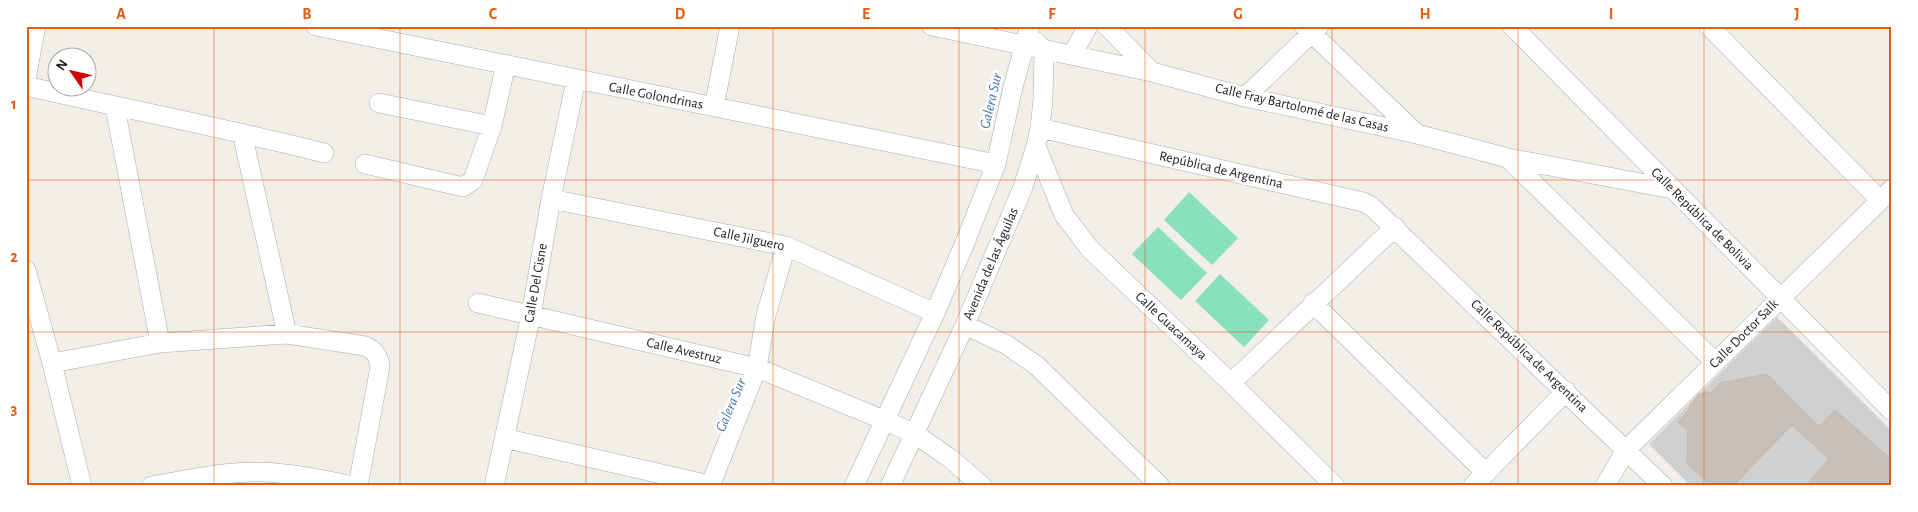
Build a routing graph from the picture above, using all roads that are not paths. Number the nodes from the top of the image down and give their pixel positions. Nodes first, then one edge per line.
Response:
1 (36, 26) edge
2 (316, 26) edge
3 (730, 26) edge
4 (932, 26) edge
5 (1088, 26) edge
6 (1107, 26) edge
7 (1512, 26) edge
8 (1709, 26) edge
9 (1311, 29) edge
10 (1028, 36) edge
11 (1044, 50) junction
12 (1072, 55) junction
13 (506, 64) junction
14 (1152, 72) junction
15 (26, 79) edge
16 (576, 80) junction
17 (26, 86) edge
18 (1244, 97) junction
19 (379, 103) dead end
20 (115, 107) junction
21 (714, 107) junction
22 (492, 126) junction
23 (242, 132) junction
24 (1417, 134) junction
25 (1038, 137) junction
26 (324, 153) dead end
27 (1508, 158) junction
28 (365, 164) dead end
29 (996, 164) junction
30 (1672, 189) junction
31 (1886, 195) edge
32 (552, 198) junction
33 (1395, 227) junction
34 (786, 246) junction
35 (26, 270) edge
36 (1780, 298) junction
37 (478, 303) dead end
38 (1313, 303) junction
39 (935, 313) junction
40 (531, 315) junction
41 (966, 325) junction
42 (287, 334) junction
43 (160, 343) junction
44 (1715, 362) junction
45 (52, 363) junction
46 (758, 368) junction
47 (1231, 382) junction
48 (1566, 391) junction
49 (1892, 411) edge
50 (884, 420) junction
51 (915, 434) junction
52 (504, 438) junction
53 (1626, 450) junction
54 (1480, 479) edge
55 (710, 485) edge
56 (82, 486) edge
57 (151, 486) edge
58 (353, 486) edge
59 (358, 486) edge
60 (494, 486) edge
61 (854, 486) edge
62 (890, 486) edge
63 (982, 486) edge
64 (1160, 486) edge
65 (1335, 486) edge
66 (1606, 486) edge
67 (1663, 486) edge

1 - 15 street
2 - 13 street, Calle Golondrinas
3 - 21 street
4 - 10 street, Calle Fray Bartolomé de las Casas
5 - 12 street
6 - 14 street
7 - 30 street, Calle República de Bolivia
8 - 31 street
9 - 18 street
9 - 24 street
10 - 11 street, Calle Fray Bartolomé de las Casas
10 - 29 street
11 - 12 street, Calle Fray Bartolomé de las Casas
11 - 25 street, Avenida de las Águilas
12 - 14 street, Calle Fray Bartolomé de las Casas
13 - 16 street, Calle Golondrinas
13 - 22 street
14 - 18 street, Calle Fray Bartolomé de las Casas
16 - 21 street, Calle Golondrinas
16 - 32 street, Calle Del Cisne
17 - 20 street
18 - 24 street, Calle Fray Bartolomé de las Casas
19 - 22 street
20 - 23 street
20 - 43 street
21 - 29 street, Calle Golondrinas
22 - 28 street
23 - 26 street
23 - 42 street
24 - 27 street, Calle Fray Bartolomé de las Casas
25 - 33 street, República de Argentina
25 - 41 street, Avenida de las Águilas
25 - 47 street, Calle Guacamaya
27 - 30 street, Calle Fray Bartolomé de las Casas
27 - 44 street
29 - 39 street
30 - 36 street, Calle República de Bolivia
31 - 36 street, Calle Doctor Salk
32 - 34 street, Calle Jilguero
32 - 40 street, Calle Del Cisne
33 - 38 street
33 - 48 street, Calle República de Argentina
34 - 39 street, Calle Jilguero
34 - 46 street
35 - 45 street
36 - 44 street, Calle Doctor Salk
36 - 49 street, Calle República de Bolivia
37 - 40 street, Calle Avestruz
38 - 47 street
38 - 54 street
39 - 50 street
40 - 46 street, Calle Avestruz
40 - 52 street, Calle Del Cisne
41 - 51 street, Avenida de las Águilas
41 - 64 street
42 - 43 street
42 - 59 street
43 - 45 street
44 - 53 street, Calle Doctor Salk
45 - 56 street
46 - 50 street, Calle Avestruz
46 - 55 street
47 - 65 street, Calle Guacamaya
48 - 53 street, Calle República de Argentina
48 - 54 street
50 - 51 street, Calle Avestruz
50 - 61 street
51 - 62 street, Avenida de las Águilas
51 - 63 street, Calle Avestruz
52 - 55 street
52 - 60 street, Calle Del Cisne
53 - 66 street, Calle Doctor Salk
53 - 67 street, Calle República de Argentina
57 - 58 street

